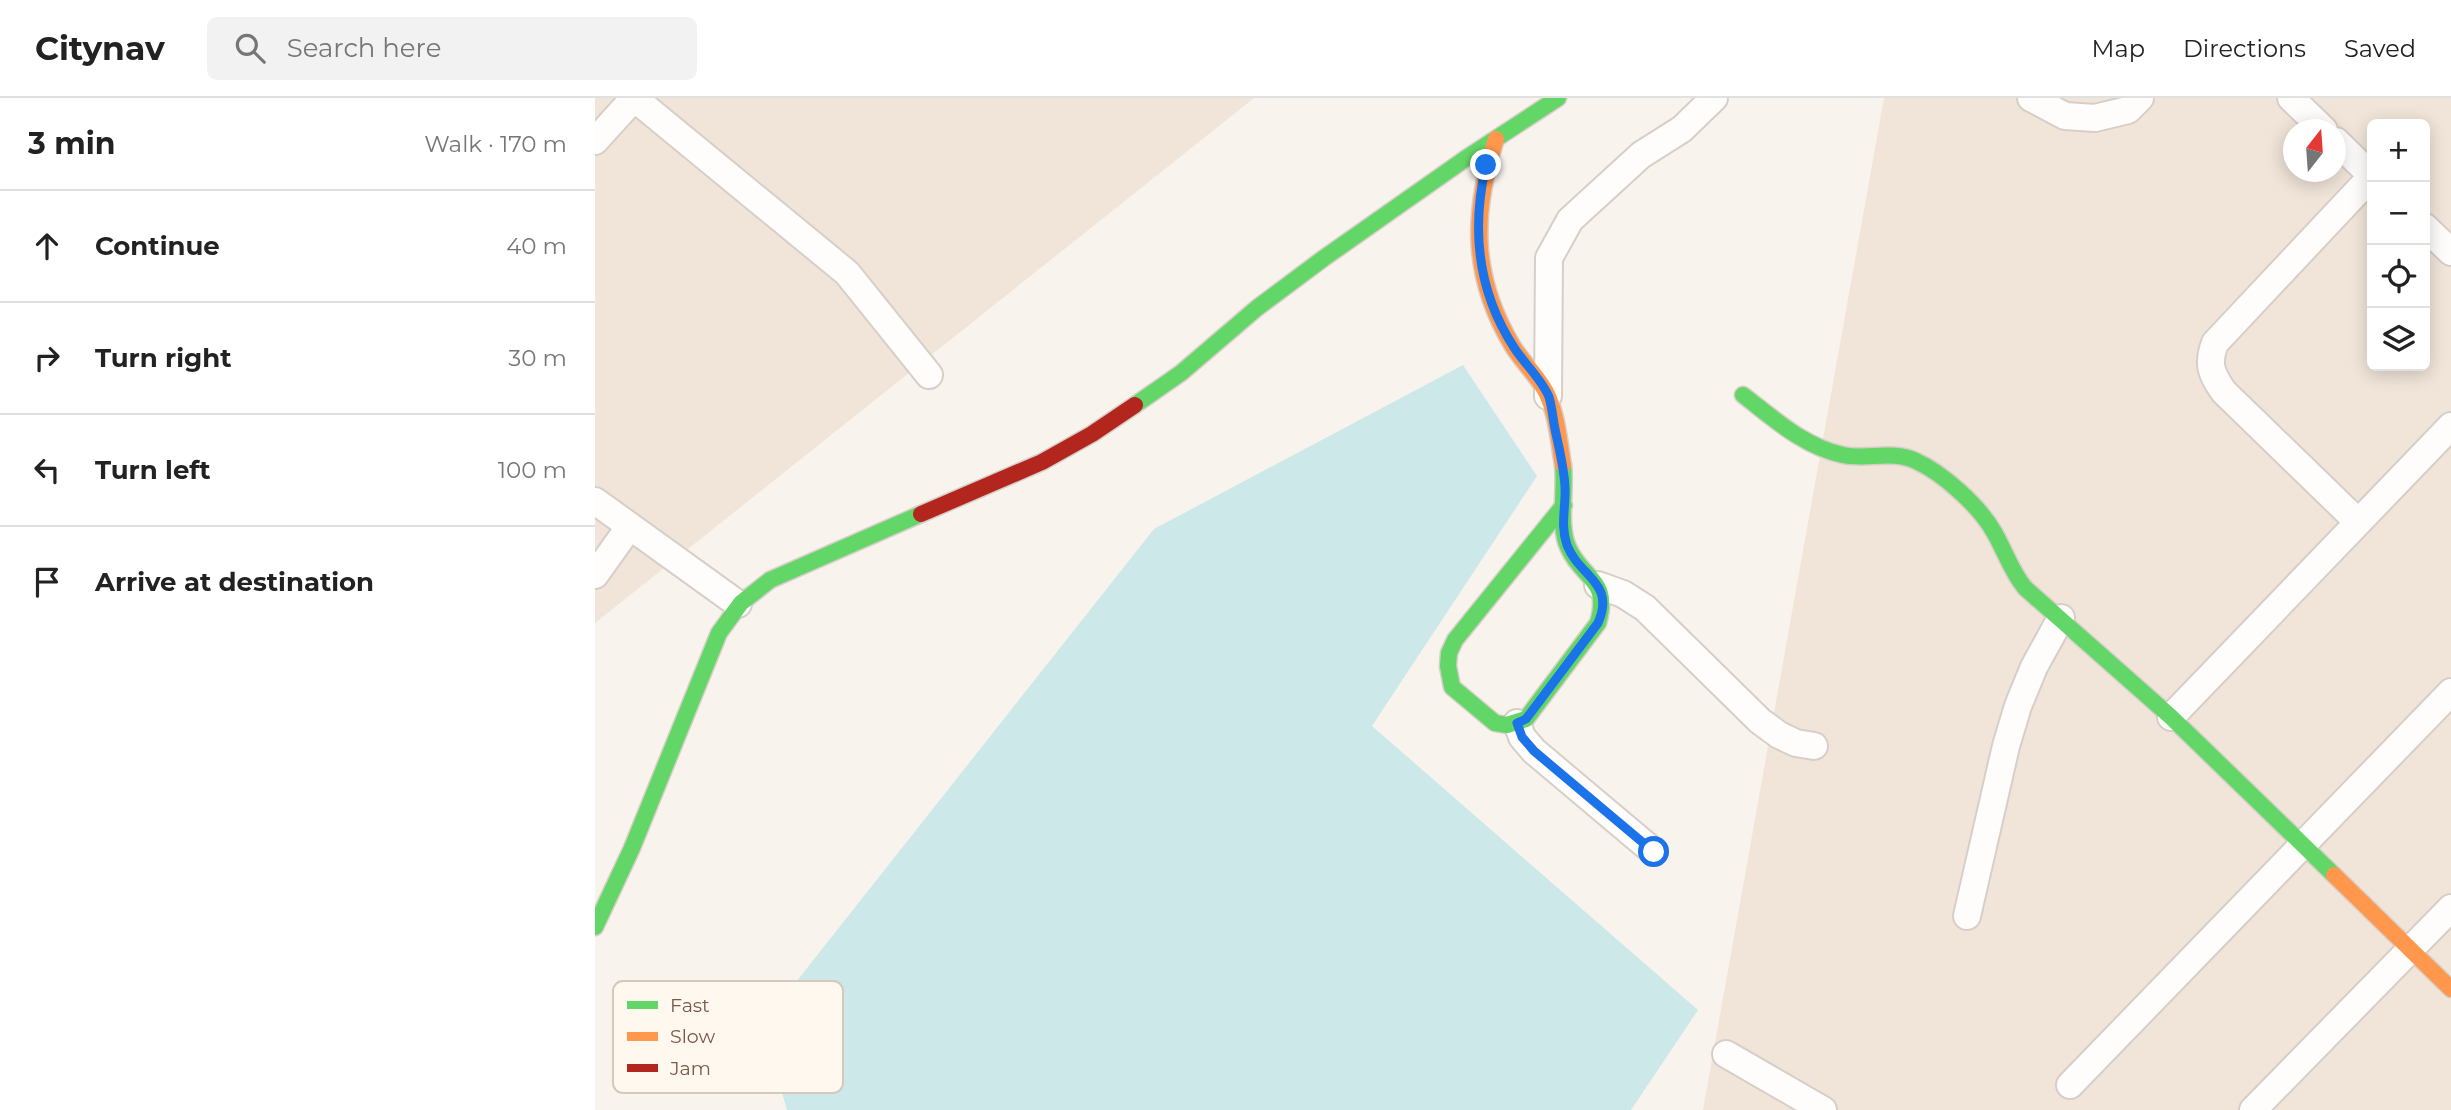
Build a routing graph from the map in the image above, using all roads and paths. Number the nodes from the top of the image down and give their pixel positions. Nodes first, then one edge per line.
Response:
1 (634, 98) edge
2 (1558, 98) edge
3 (1714, 98) edge
4 (2031, 98) edge
5 (2140, 98) edge
6 (2291, 98) edge
7 (2312, 119) edge
8 (1496, 139) junction
9 (595, 141) edge
10 (2346, 151) edge
11 (2367, 171) edge
12 (2367, 181) edge
13 (2430, 232) edge
14 (2451, 252) edge
15 (929, 375) dead end
16 (1744, 395) dead end
17 (1548, 396) junction
18 (2451, 426) edge
19 (595, 501) edge
20 (1565, 505) junction
21 (2358, 522) junction
22 (630, 526) junction
23 (595, 575) edge
24 (1598, 585) junction
25 (739, 604) junction
26 (2061, 618) junction
27 (2451, 692) edge
28 (2171, 717) junction
29 (1517, 723) junction
30 (1814, 746) dead end
31 (2303, 845) junction
32 (1654, 852) dead end
33 (2451, 908) edge
34 (1967, 916) dead end
35 (595, 927) edge
36 (2410, 949) junction
37 (2451, 989) edge
38 (1726, 1054) dead end
39 (2070, 1085) dead end
40 (1823, 1110) edge
41 (2253, 1110) edge

1 - 9 street
1 - 15 street
2 - 8 street
3 - 17 street
4 - 5 street
6 - 7 street
8 - 17 street
8 - 25 street
10 - 11 street
12 - 21 street
13 - 14 street
16 - 26 street
17 - 20 street
18 - 21 street
19 - 22 street
20 - 24 street
20 - 29 street
21 - 28 street
22 - 23 street
22 - 25 street
24 - 29 street
24 - 30 street
25 - 35 street
26 - 28 street
26 - 34 street
27 - 31 street
28 - 31 street
29 - 32 street
31 - 36 street
31 - 39 street
33 - 36 street
36 - 37 street
36 - 41 street
38 - 40 street

